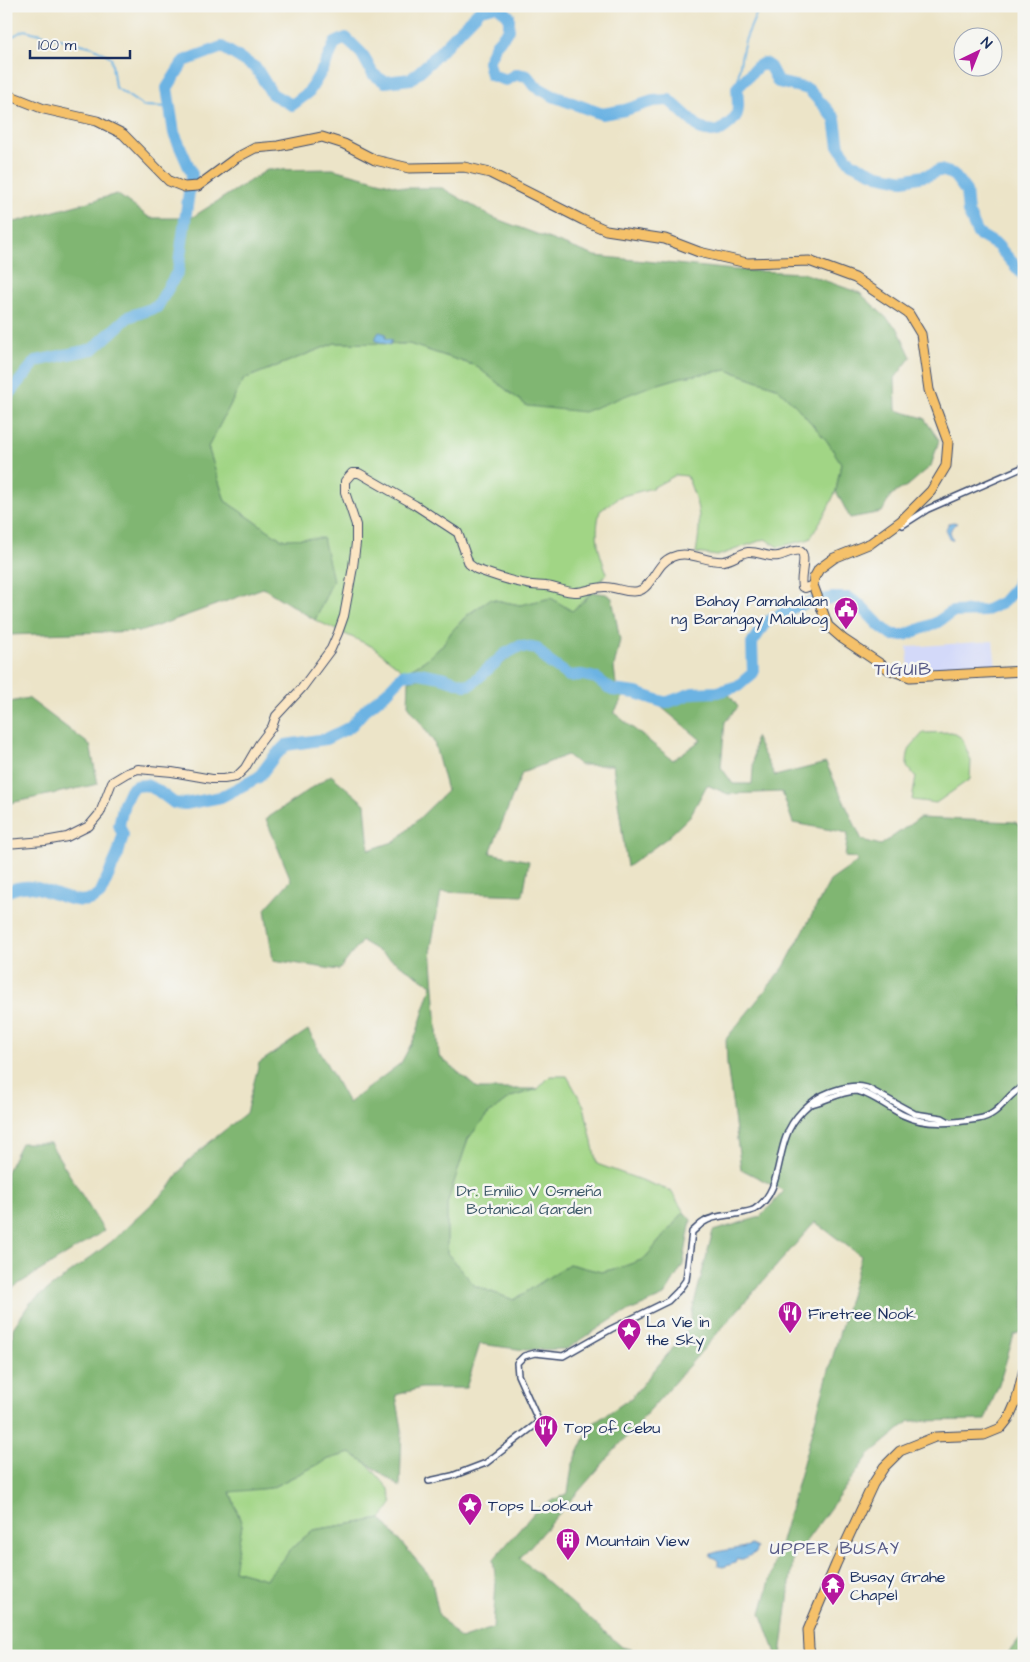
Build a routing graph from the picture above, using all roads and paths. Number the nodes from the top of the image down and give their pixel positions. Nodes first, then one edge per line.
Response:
1 (6, 94) edge
2 (1024, 467) edge
3 (891, 529) junction
4 (813, 585) junction
5 (1024, 671) edge
6 (6, 844) edge
7 (1024, 1087) edge
8 (1024, 1369) edge
9 (429, 1481) dead end
10 (811, 1656) edge

1 - 3 main road
2 - 3 street
3 - 4 main road
4 - 5 main road
4 - 6 street
7 - 9 street
8 - 10 main road

